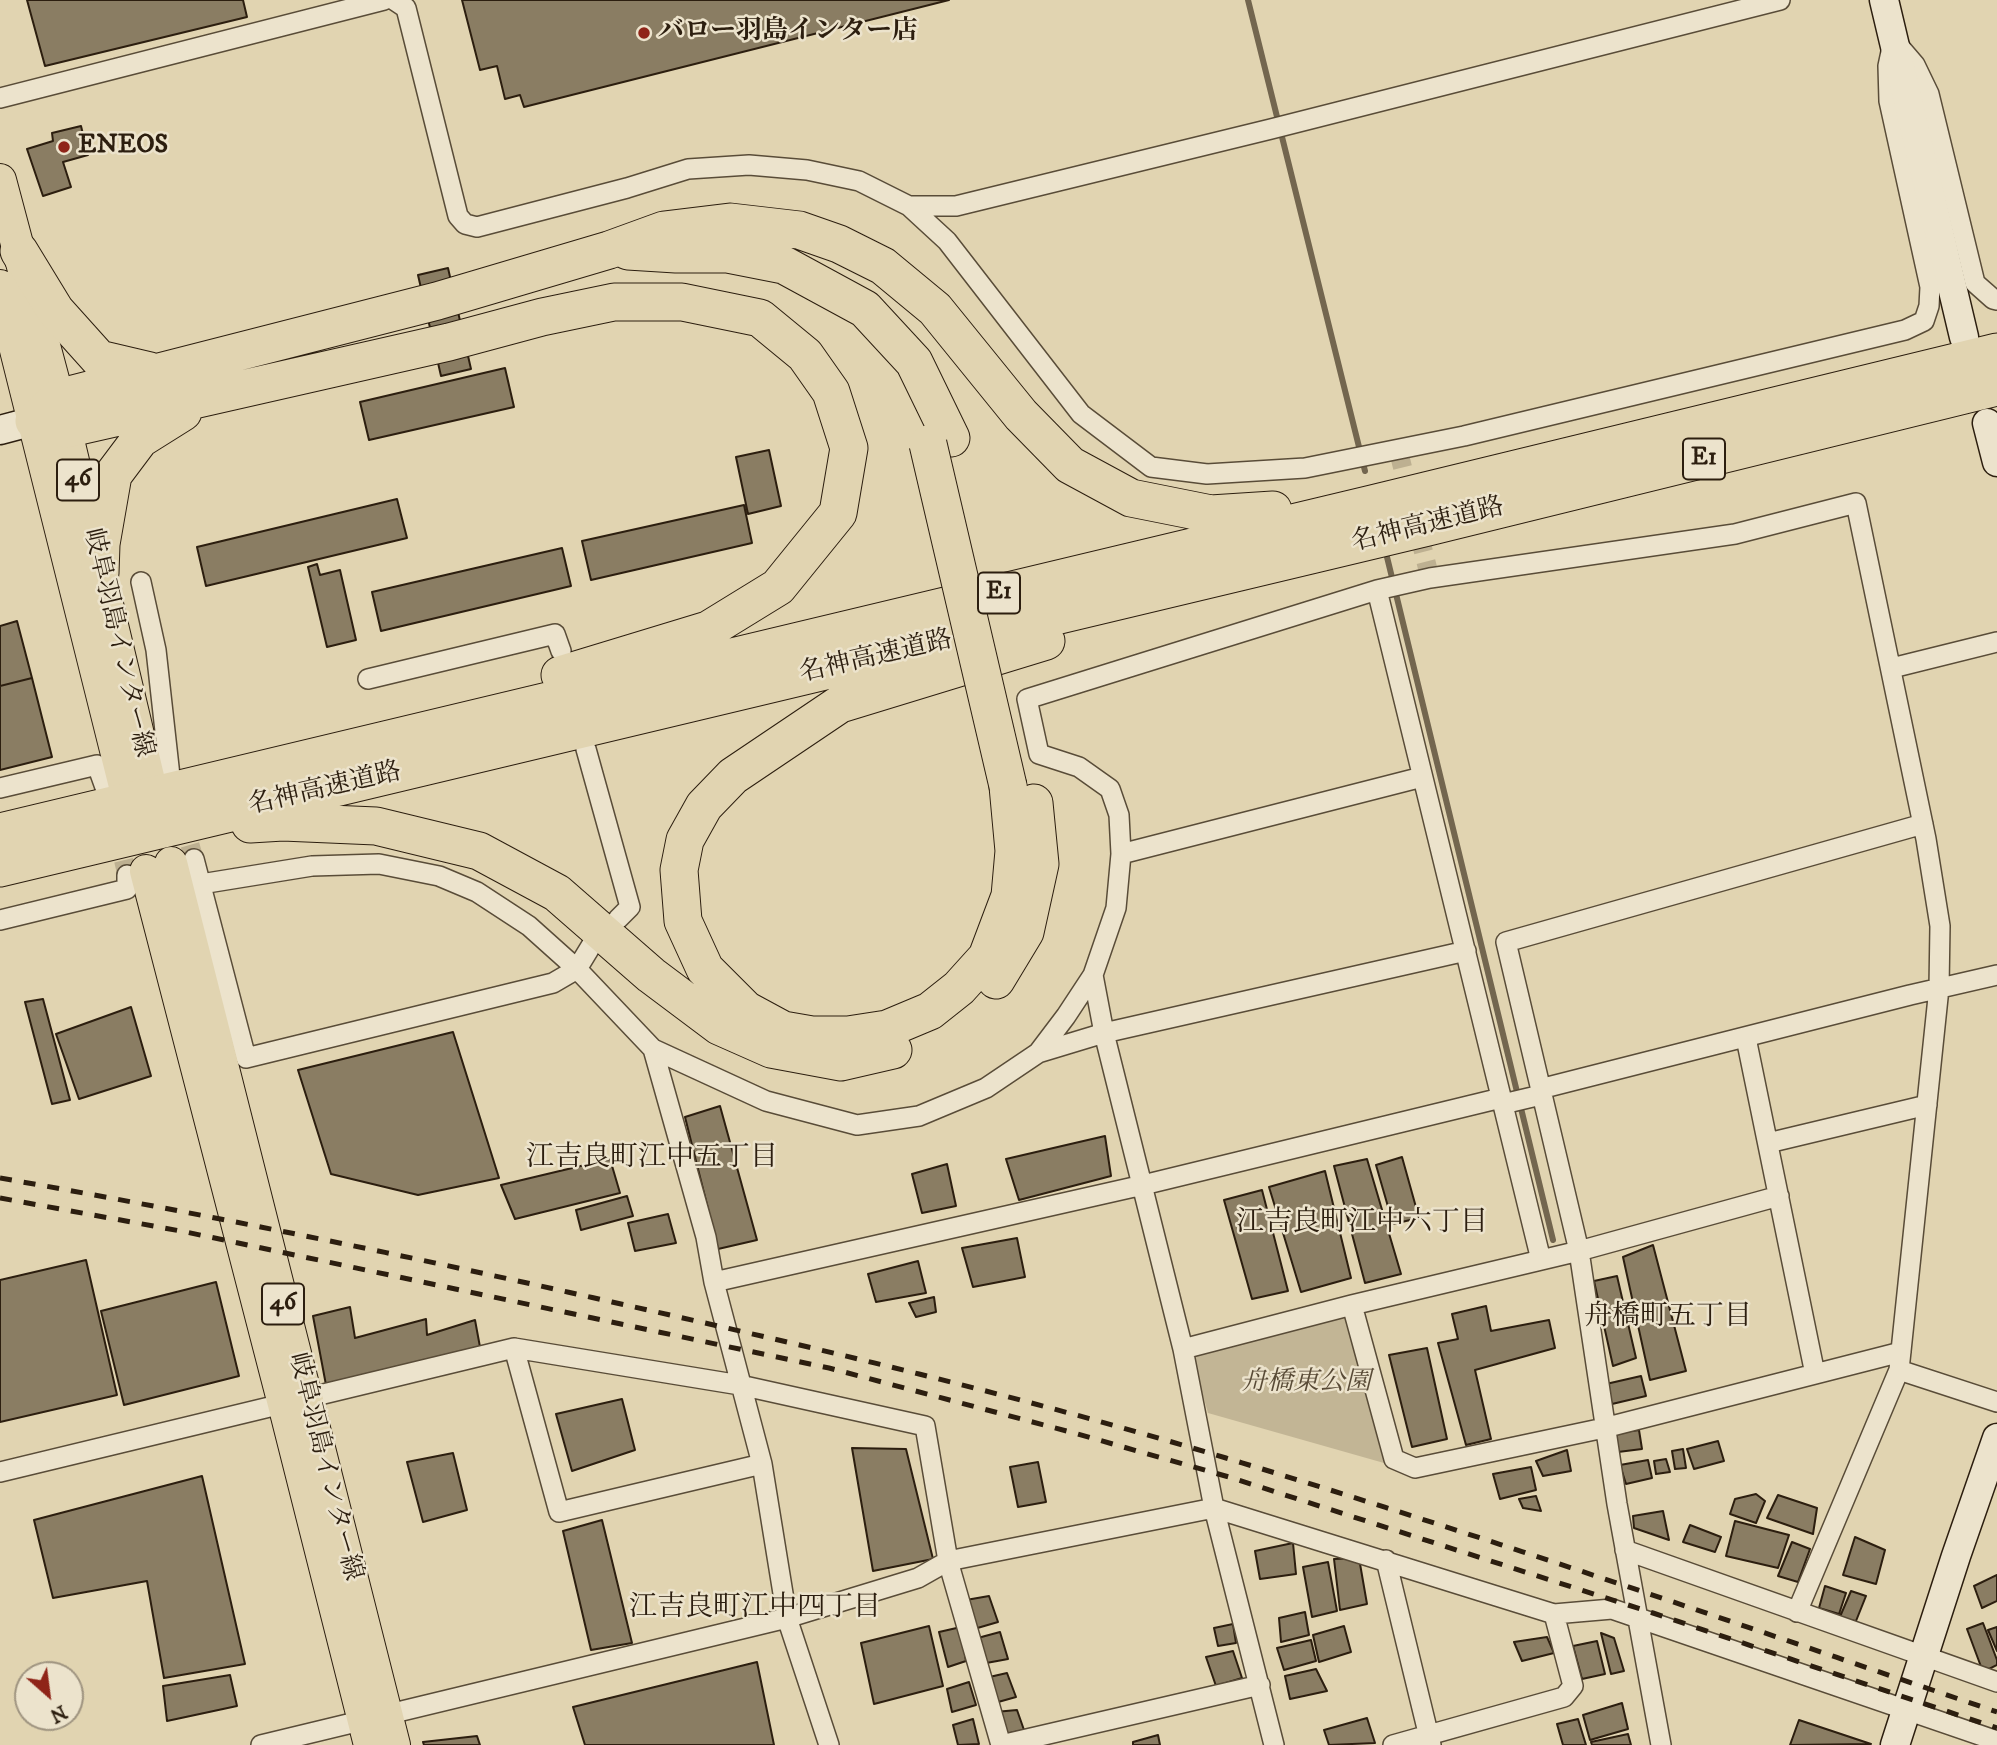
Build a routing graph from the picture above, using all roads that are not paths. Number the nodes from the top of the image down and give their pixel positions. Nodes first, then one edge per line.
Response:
1 (384, 0) edge
2 (394, 0) edge
3 (1780, 0) edge
4 (1884, 0) edge
5 (1894, 41) junction
6 (0, 98) edge
7 (0, 180) edge
8 (909, 206) junction
9 (609, 250) junction
10 (19, 251) junction
11 (0, 286) edge
12 (1997, 300) edge
13 (614, 302) junction
14 (1964, 337) dead end
15 (1997, 352) edge
16 (157, 373) junction
17 (1997, 387) edge
18 (207, 397) junction
19 (40, 420) edge
20 (1987, 422) dead end
21 (939, 441) junction
22 (1997, 462) edge
23 (1372, 504) junction
24 (1412, 530) junction
25 (100, 573) junction
26 (141, 582) dead end
27 (1380, 590) junction
28 (1997, 642) edge
29 (561, 651) dead end
30 (1892, 668) junction
31 (368, 679) dead end
32 (586, 749) dead end
33 (1422, 777) junction
34 (1020, 782) junction
35 (145, 785) junction
36 (0, 788) edge
37 (1923, 824) junction
38 (150, 831) junction
39 (0, 832) edge
40 (1121, 854) junction
41 (160, 867) junction
42 (0, 868) edge
43 (201, 884) junction
44 (618, 919) dead end
45 (0, 920) edge
46 (594, 941) dead end
47 (1466, 951) junction
48 (577, 970) junction
49 (1093, 975) junction
50 (1997, 975) edge
51 (1939, 988) junction
52 (1104, 1033) junction
53 (1746, 1038) junction
54 (230, 1047) junction
55 (653, 1049) junction
56 (1038, 1052) junction
57 (1538, 1094) junction
58 (1504, 1102) junction
59 (1927, 1105) junction
60 (1768, 1143) junction
61 (1143, 1185) junction
62 (1779, 1196) junction
63 (1579, 1251) junction
64 (1541, 1260) junction
65 (714, 1282) junction
66 (1352, 1305) junction
67 (514, 1348) junction
68 (1182, 1349) junction
69 (1900, 1361) junction
70 (1815, 1374) junction
71 (740, 1385) junction
72 (296, 1401) junction
73 (1997, 1402) edge
74 (1604, 1428) junction
75 (1997, 1438) edge
76 (762, 1464) junction
77 (0, 1472) edge
78 (1214, 1508) junction
79 (1625, 1550) junction
80 (1386, 1560) junction
81 (948, 1561) junction
82 (1797, 1612) junction
83 (1554, 1614) junction
84 (1637, 1617) junction
85 (787, 1618) junction
86 (1924, 1657) junction
87 (1997, 1682) edge
88 (1260, 1685) junction
89 (1908, 1710) junction
90 (373, 1727) edge
91 (1430, 1741) edge
92 (1997, 1741) edge
93 (261, 1745) edge
94 (394, 1745) edge
95 (829, 1745) edge
96 (1274, 1745) edge
97 (1393, 1745) edge
98 (1661, 1745) edge
99 (1895, 1745) edge

1 - 6 street
2 - 8 street
3 - 8 street
4 - 5 street
5 - 8 street
5 - 12 street
5 - 14 street
7 - 10 main road, 岐阜羽島インター線 / 46
9 - 16 highway
9 - 21 highway
9 - 23 highway
10 - 16 highway
10 - 19 main road, 岐阜羽島インター線 / 46
11 - 19 main road, 岐阜羽島インター線 / 46
13 - 18 highway
13 - 21 highway
13 - 35 highway
15 - 23 highway, 名神高速道路 / E1
16 - 19 highway
17 - 24 highway, 名神高速道路 / E1
18 - 19 highway
18 - 25 highway
19 - 25 main road, 岐阜羽島インター線 / 46
19 - 35 main road, 岐阜羽島インター線 / 46
20 - 22 street
21 - 34 highway
23 - 35 highway, 名神高速道路 / E1
24 - 34 highway
24 - 38 highway, 名神高速道路 / E1
25 - 35 main road, 岐阜羽島インター線 / 46
26 - 35 street
27 - 30 street
27 - 33 street
27 - 40 street
28 - 30 street
29 - 31 street
30 - 37 street
32 - 44 street
33 - 40 street
33 - 47 street
34 - 38 highway
35 - 36 street
35 - 39 highway, 名神高速道路 / E1
37 - 51 street
37 - 57 street
38 - 42 highway, 名神高速道路 / E1
40 - 49 street
41 - 43 street
41 - 45 street
41 - 54 main road, 岐阜羽島インター線 / 46
41 - 72 main road, 岐阜羽島インター線 / 46
43 - 48 street
43 - 54 street
46 - 48 street
47 - 52 street
47 - 58 street
48 - 54 street
48 - 55 street
49 - 52 street
49 - 56 street
50 - 51 street
51 - 53 street
51 - 59 street
52 - 56 street
52 - 61 street
53 - 57 street
53 - 60 street
54 - 72 main road, 岐阜羽島インター線 / 46
55 - 56 street
55 - 65 street
57 - 58 street
57 - 63 street
58 - 61 street
58 - 64 street
59 - 60 street
59 - 69 street
60 - 62 street
61 - 65 street
61 - 68 street
62 - 63 street
62 - 70 street
63 - 64 street
63 - 74 street
64 - 66 street
65 - 71 street
66 - 68 street
66 - 74 street
67 - 71 street
67 - 72 street
67 - 76 street
68 - 78 street
69 - 70 street
69 - 73 street
69 - 82 street
70 - 74 street
71 - 76 street
71 - 81 street
72 - 77 street
72 - 90 main road, 岐阜羽島インター線 / 46
74 - 79 street
75 - 86 street
76 - 85 street
78 - 80 street
78 - 81 street
78 - 88 street
79 - 82 street
79 - 84 street
80 - 83 street
80 - 91 street
81 - 85 street
81 - 88 street
82 - 86 street
83 - 84 street
83 - 91 street
84 - 89 street
84 - 98 street
85 - 90 street
85 - 95 street
86 - 87 street
86 - 89 street
88 - 96 street
89 - 92 street
89 - 99 street
90 - 93 street
90 - 94 main road, 岐阜羽島インター線 / 46
91 - 97 street

